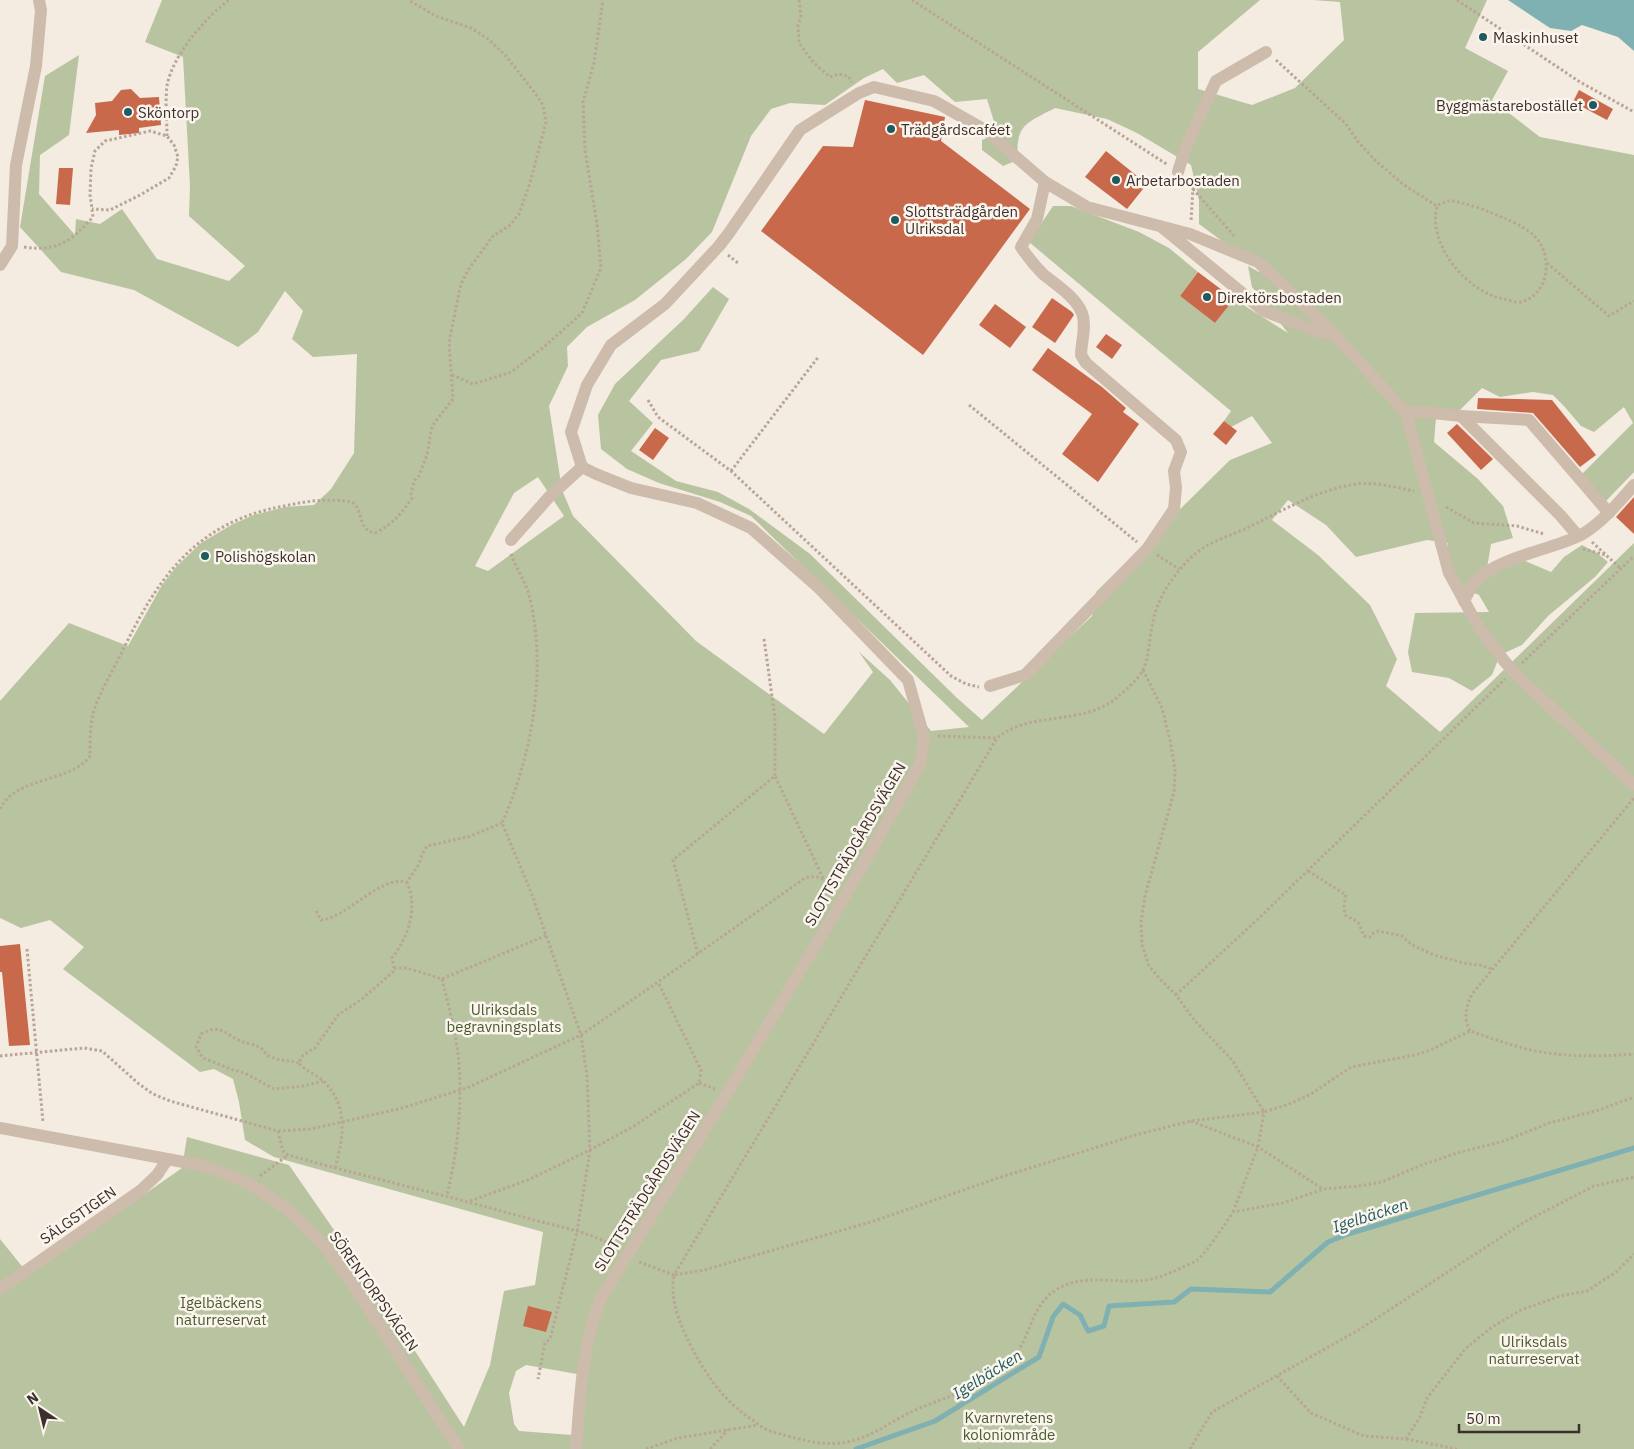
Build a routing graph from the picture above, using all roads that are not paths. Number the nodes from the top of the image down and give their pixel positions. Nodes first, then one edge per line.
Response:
1 (39, 0) edge
2 (1266, 52) road end
3 (1178, 172) road end
4 (1045, 182) junction
5 (1161, 226) junction
6 (0, 265) edge
7 (1332, 332) junction
8 (1406, 413) junction
9 (1460, 416) junction
10 (582, 467) junction
11 (1634, 485) edge
12 (1609, 513) junction
13 (1580, 535) junction
14 (511, 540) road end
15 (1464, 601) junction
16 (990, 686) road end
17 (1634, 785) edge
18 (0, 1128) edge
19 (167, 1160) junction
20 (0, 1288) edge
21 (459, 1449) edge
22 (576, 1449) edge

1 - 6 street
2 - 3 street
4 - 5 street
4 - 10 street
4 - 16 street
5 - 7 street
5 - 7 street
7 - 8 street
8 - 9 street
8 - 15 street
9 - 12 street
9 - 13 street
10 - 14 street
10 - 22 street, SLOTTSTRÄDGÅRDSVÄGEN
11 - 12 street
12 - 13 street
13 - 15 street
15 - 17 street
18 - 19 street, SÖRENTORPSVÄGEN
19 - 20 street, SÄLGSTIGEN
19 - 21 street, SÖRENTORPSVÄGEN

